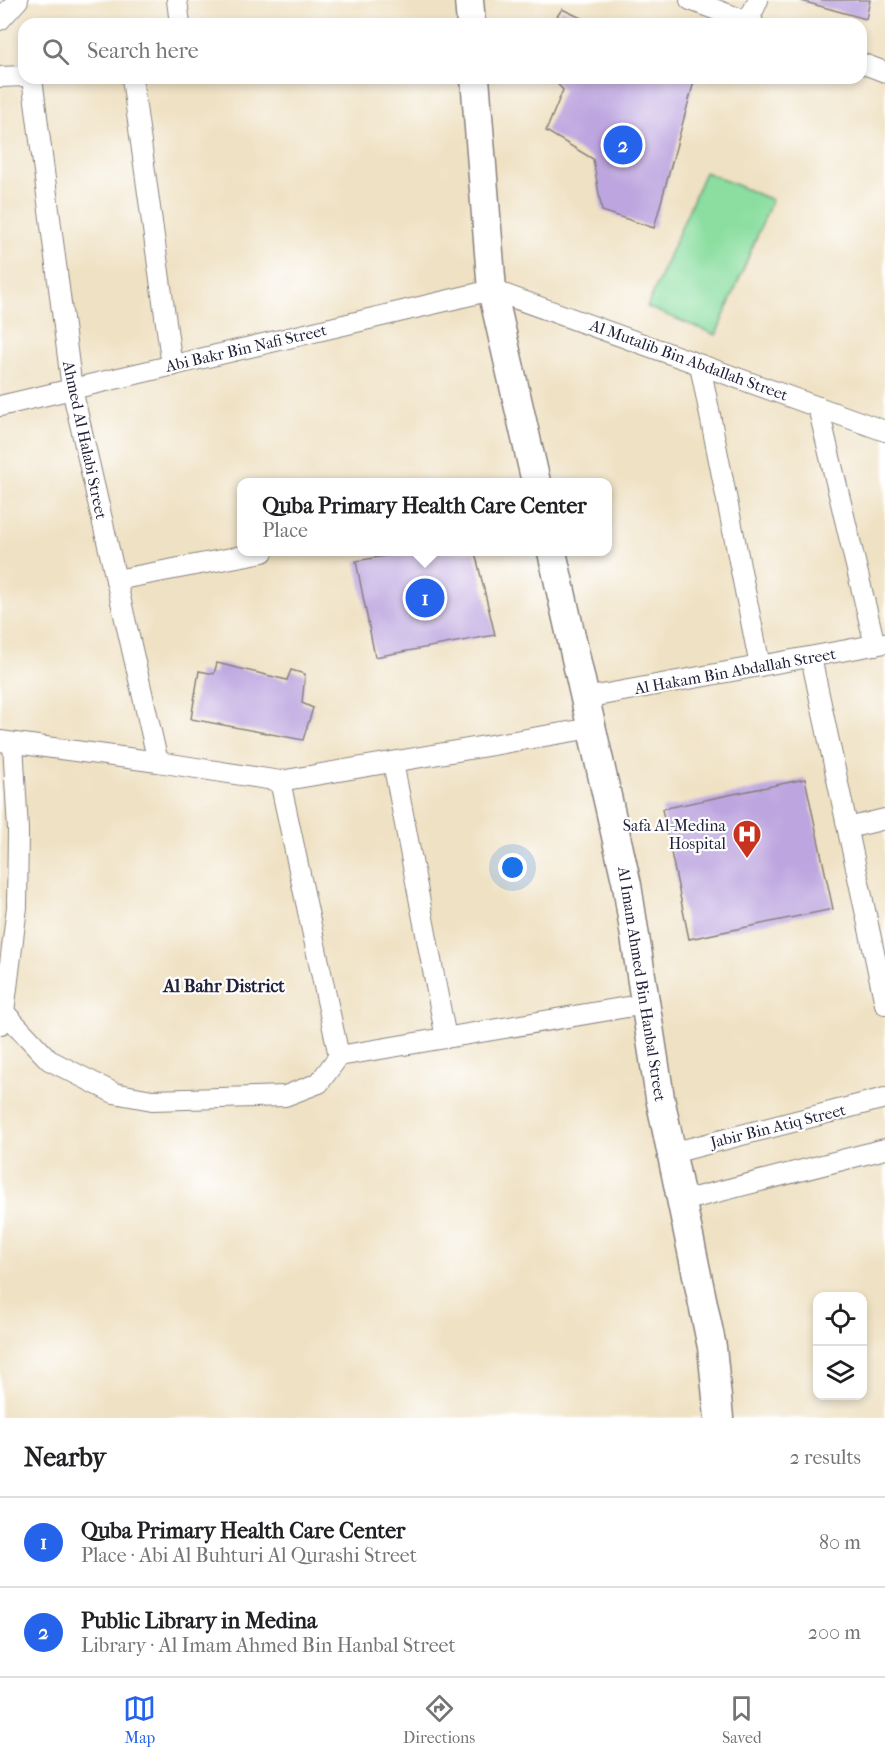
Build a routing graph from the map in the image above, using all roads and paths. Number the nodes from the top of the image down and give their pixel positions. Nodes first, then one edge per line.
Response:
1 (18, 0) edge
2 (177, 0) edge
3 (469, 0) edge
4 (690, 0) edge
5 (758, 0) edge
6 (179, 18) edge
7 (470, 18) edge
8 (738, 18) edge
9 (753, 18) edge
10 (0, 20) edge
11 (867, 65) edge
12 (885, 72) edge
13 (18, 76) edge
14 (0, 77) edge
15 (33, 84) edge
16 (133, 84) edge
17 (475, 84) edge
18 (492, 290) junction
19 (700, 365) junction
20 (172, 366) junction
21 (72, 389) junction
22 (0, 406) edge
23 (818, 407) junction
24 (885, 431) edge
25 (535, 478) edge
26 (242, 556) edge
27 (553, 556) edge
28 (116, 580) junction
29 (880, 644) edge
30 (811, 657) junction
31 (760, 666) junction
32 (585, 698) junction
33 (592, 728) junction
34 (7, 742) edge
35 (158, 762) junction
36 (393, 762) junction
37 (280, 781) junction
38 (885, 819) edge
39 (848, 828) junction
40 (9, 854) edge
41 (645, 1004) junction
42 (885, 1004) edge
43 (1, 1016) edge
44 (446, 1038) junction
45 (339, 1056) junction
46 (885, 1098) edge
47 (885, 1149) edge
48 (672, 1153) junction
49 (682, 1201) junction
50 (719, 1418) edge

1 - 10 street
2 - 6 street
3 - 7 main road
4 - 8 street
5 - 9 street
11 - 12 street
13 - 14 street
15 - 21 street, Ahmed Al Halabi Street
16 - 20 street
17 - 18 main road
18 - 19 street, Al Mutalib Bin Abdallah Street
18 - 20 street, Abi Bakr Bin Nafi Street
18 - 25 main road
19 - 23 street, Al Mutalib Bin Abdallah Street
19 - 31 street
20 - 21 street, Abi Bakr Bin Nafi Street
21 - 22 street, Abi Bakr Bin Nafi Street
21 - 28 street, Ahmed Al Halabi Street
23 - 24 street, Al Mutalib Bin Abdallah Street
23 - 29 street
26 - 28 street
27 - 32 main road, Al Imam Ahmed Bin Hanbal Street
28 - 35 street, Ahmed Al Halabi Street
29 - 30 street, Al Hakam Bin Abdallah Street
30 - 31 street, Al Hakam Bin Abdallah Street
30 - 39 street
31 - 32 street, Al Hakam Bin Abdallah Street
32 - 33 main road, Al Imam Ahmed Bin Hanbal Street
33 - 36 street
33 - 41 main road, Al Imam Ahmed Bin Hanbal Street
34 - 35 street
34 - 40 street
35 - 37 street
36 - 37 street
36 - 44 street
37 - 45 street
38 - 39 street
39 - 42 street
40 - 43 street
41 - 44 street
41 - 48 main road, Al Imam Ahmed Bin Hanbal Street
43 - 45 street
44 - 45 street
46 - 48 street, Jabir Bin Atiq Street
47 - 49 street
48 - 49 main road, Al Imam Ahmed Bin Hanbal Street
49 - 50 main road, Al Imam Ahmed Bin Hanbal Street

